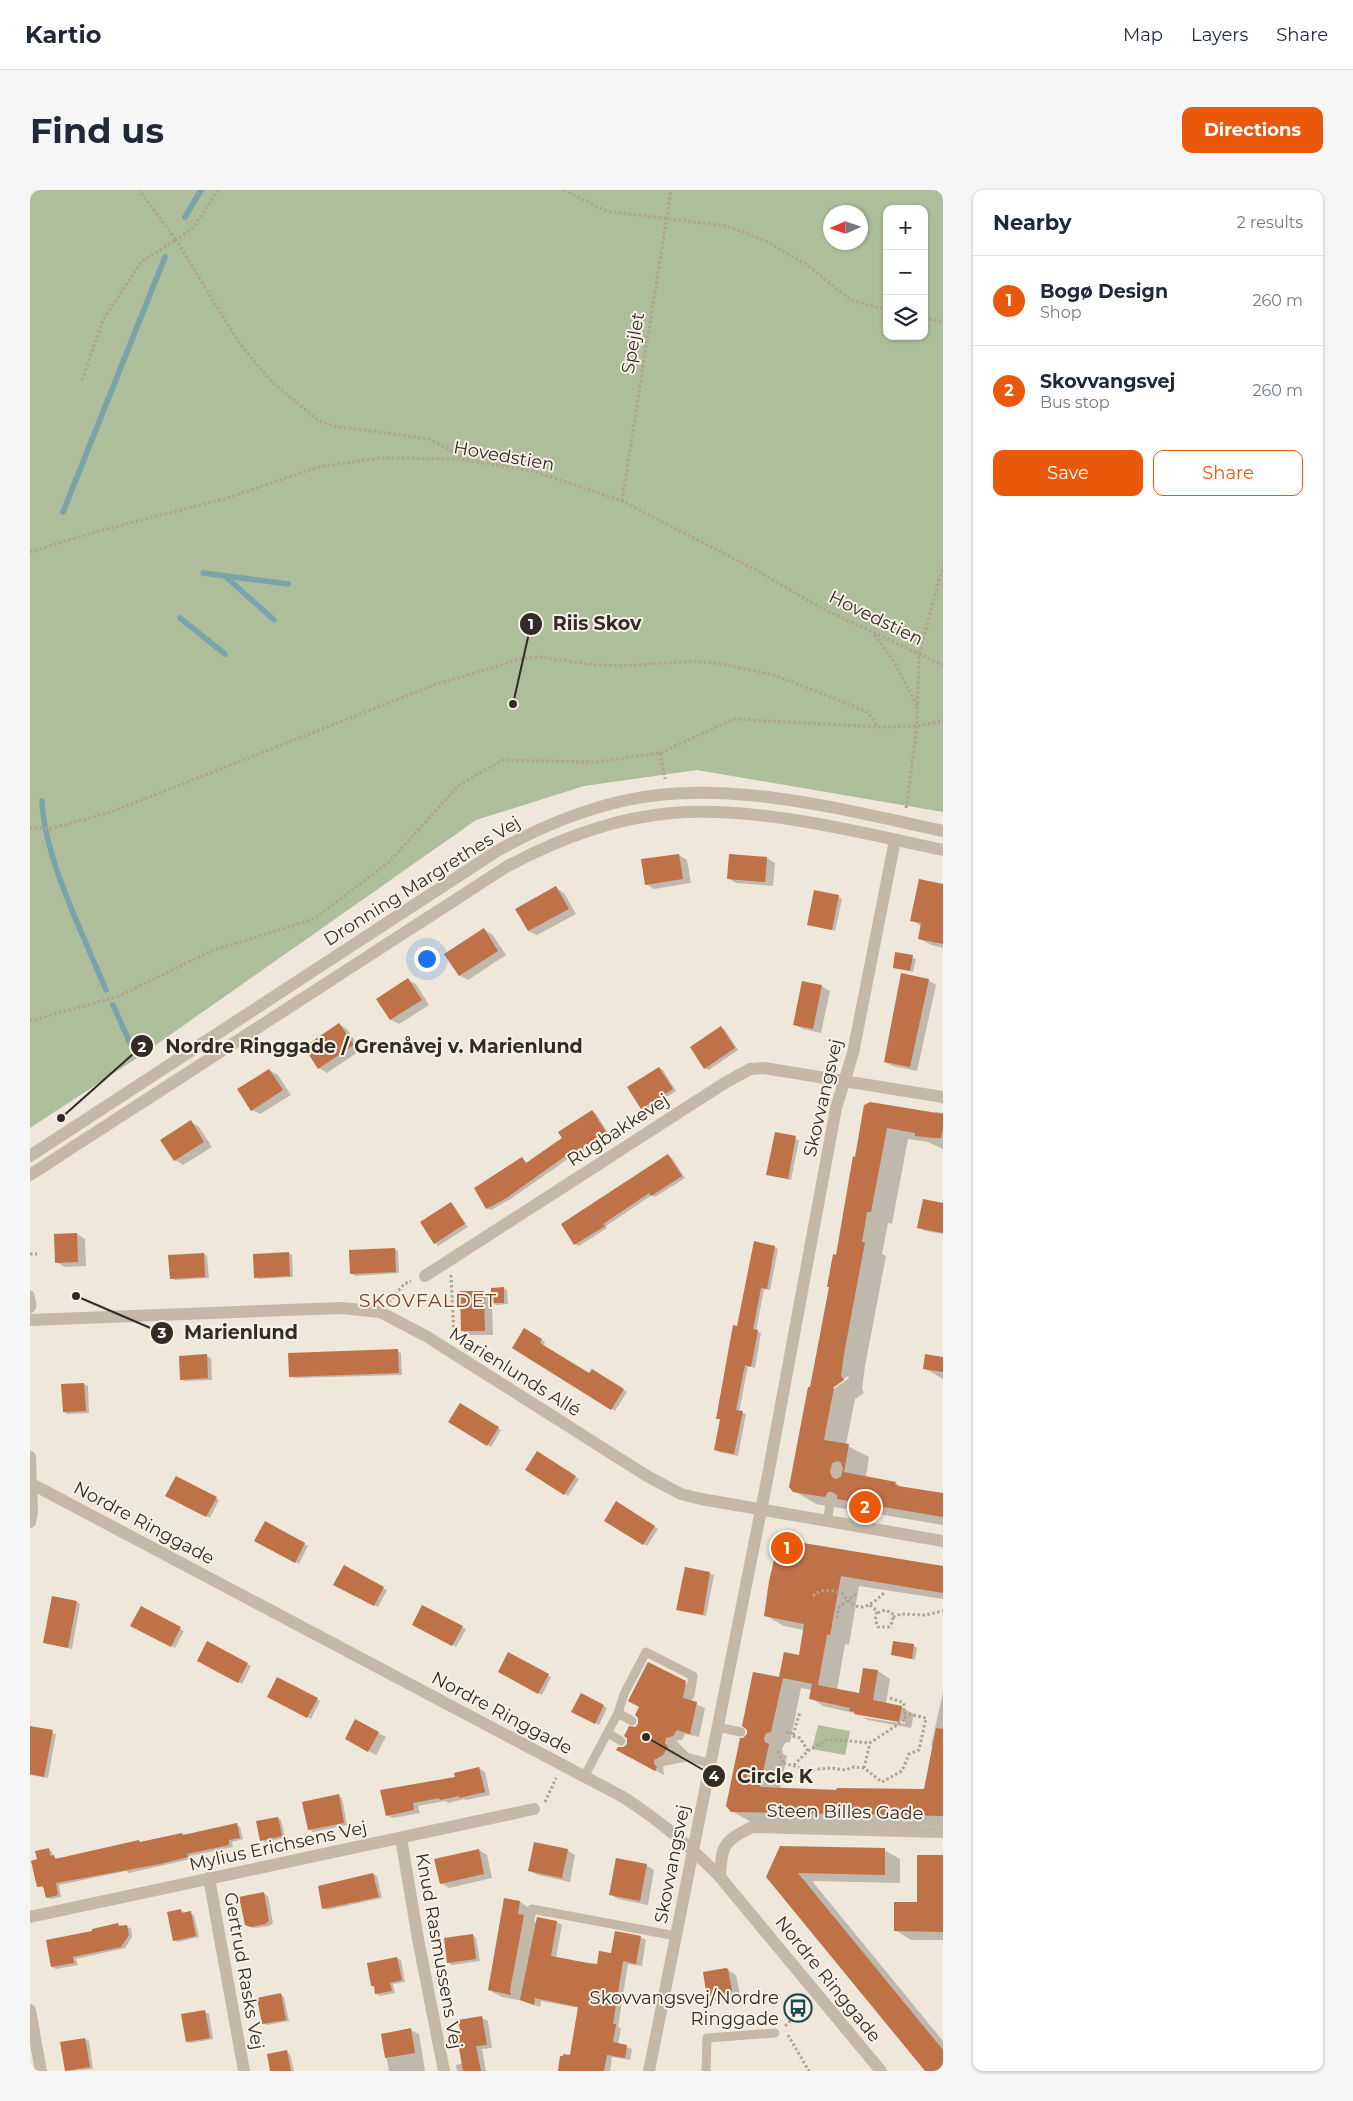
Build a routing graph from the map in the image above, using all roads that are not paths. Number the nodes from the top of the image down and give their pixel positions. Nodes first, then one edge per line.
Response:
1 (943, 831) edge
2 (895, 840) junction
3 (943, 850) edge
4 (845, 1081) junction
5 (943, 1097) edge
6 (30, 1156) edge
7 (30, 1175) edge
8 (425, 1276) road end
9 (30, 1295) edge
10 (30, 1309) edge
11 (30, 1320) edge
12 (30, 1456) edge
13 (31, 1483) edge
14 (831, 1498) dead end
15 (761, 1511) junction
16 (30, 1522) edge
17 (827, 1522) junction
18 (943, 1542) edge
19 (690, 1695) dead end
20 (618, 1713) junction
21 (632, 1721) dead end
22 (717, 1727) junction
23 (741, 1732) dead end
24 (608, 1733) junction
25 (621, 1741) dead end
26 (670, 1742) dead end
27 (686, 1757) junction
28 (660, 1762) dead end
29 (710, 1763) junction
30 (584, 1777) junction
31 (534, 1809) road end
32 (943, 1832) edge
33 (401, 1838) junction
34 (692, 1849) junction
35 (720, 1877) junction
36 (209, 1878) junction
37 (30, 1917) edge
38 (676, 1936) junction
39 (516, 1991) dead end
40 (30, 2010) edge
41 (775, 2033) dead end
42 (37, 2063) edge
43 (244, 2071) edge
44 (444, 2071) edge
45 (648, 2071) edge
46 (706, 2071) edge
47 (881, 2071) edge

1 - 6 street, Dronning Margrethes Vej
2 - 3 street, Dronning Margrethes Vej
2 - 4 street, Skovvangsvej
2 - 7 street, Dronning Margrethes Vej
4 - 5 street, Rugbakkevej
4 - 8 street, Rugbakkevej
4 - 15 street, Skovvangsvej
9 - 10 lane
11 - 15 street, Marienlunds Allé
12 - 13 street
13 - 16 street
13 - 30 street, Nordre Ringgade
14 - 17 lane
15 - 17 street, Marienlunds Allé
15 - 22 street, Skovvangsvej
17 - 18 street, Marienlunds Allé
19 - 20 lane
20 - 21 lane
20 - 24 lane
22 - 23 lane
22 - 29 street, Skovvangsvej
24 - 25 lane
24 - 30 lane
26 - 27 lane
27 - 28 lane
27 - 29 lane
29 - 34 street, Skovvangsvej
30 - 34 street, Nordre Ringgade
31 - 33 street, Mylius Erichsens Vej
32 - 35 street, Steen Billes Gade
33 - 36 street, Mylius Erichsens Vej
33 - 44 street, Knud Rasmussens Vej
34 - 35 street, Nordre Ringgade
34 - 38 street, Skovvangsvej
35 - 47 street, Nordre Ringgade
36 - 37 street, Mylius Erichsens Vej
36 - 43 street, Gertrud Rasks Vej
38 - 39 lane
38 - 45 street, Skovvangsvej
40 - 42 street
41 - 46 lane

